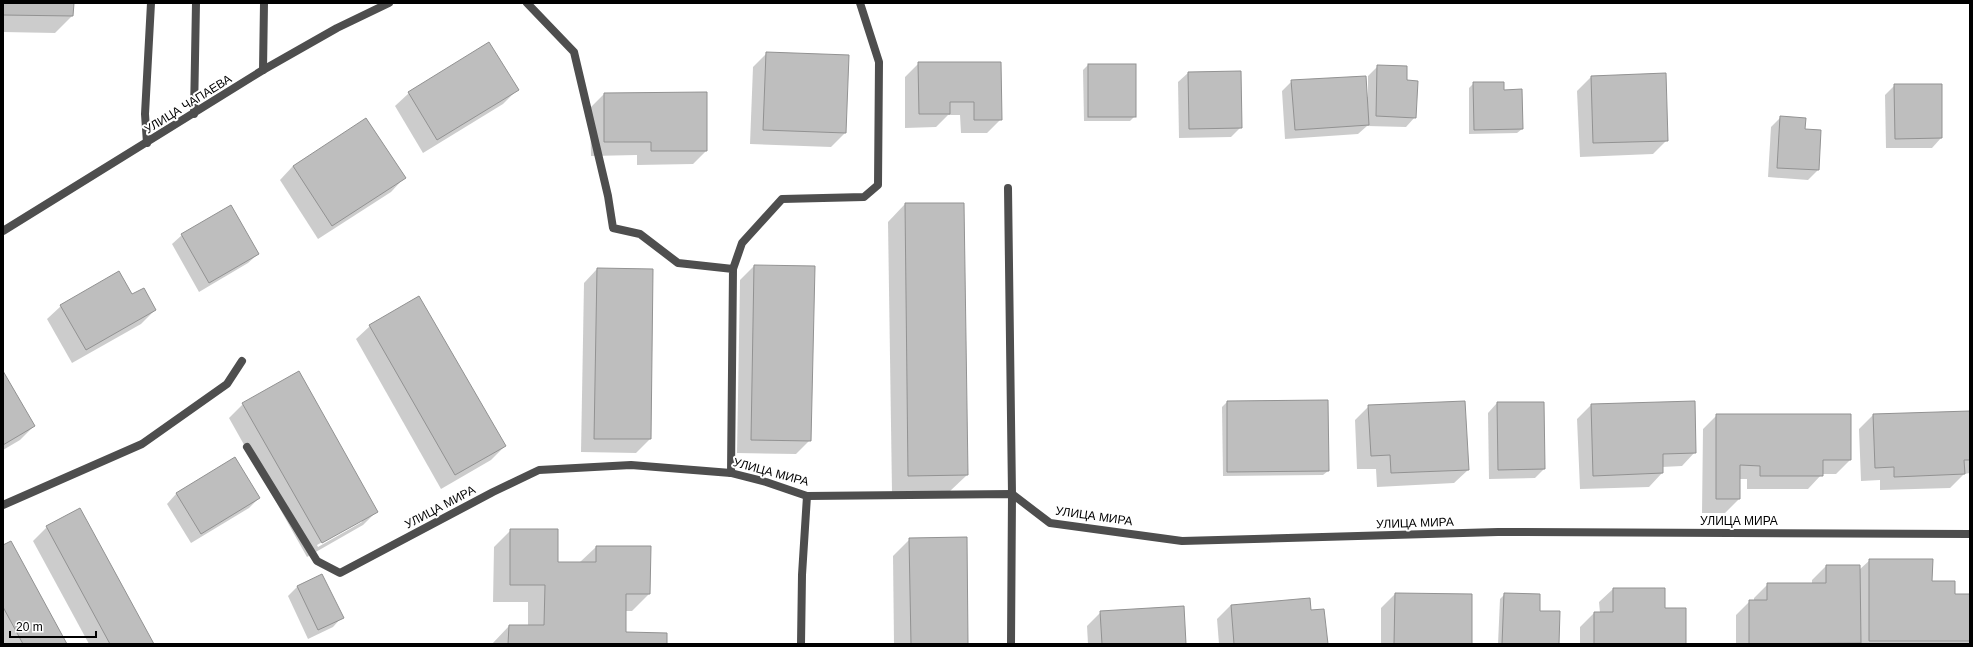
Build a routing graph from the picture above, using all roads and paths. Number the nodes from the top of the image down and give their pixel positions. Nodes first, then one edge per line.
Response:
1 (151, 3) edge
2 (196, 3) edge
3 (264, 3) edge
4 (389, 3) edge
5 (528, 3) edge
6 (860, 3) edge
7 (263, 70) junction
8 (194, 114) junction
9 (147, 143) junction
10 (1008, 188) dead end
11 (3, 231) edge
12 (733, 269) junction
13 (242, 361) dead end
14 (247, 447) dead end
15 (731, 473) junction
16 (1012, 494) junction
17 (807, 496) junction
18 (3, 506) edge
19 (1970, 534) edge
20 (801, 644) edge
21 (1011, 644) edge

1 - 9 street
2 - 8 street
3 - 7 street
4 - 7 street, УЛИЦА ЧАПАЕВА
5 - 12 street
6 - 12 street
7 - 8 street, УЛИЦА ЧАПАЕВА
8 - 9 street, УЛИЦА ЧАПАЕВА
9 - 11 street, УЛИЦА ЧАПАЕВА
10 - 16 street
12 - 15 street
13 - 18 street
14 - 15 street, УЛИЦА МИРА
15 - 17 street, УЛИЦА МИРА
16 - 17 street, УЛИЦА МИРА
16 - 19 street, УЛИЦА МИРА
16 - 21 street
17 - 20 street

